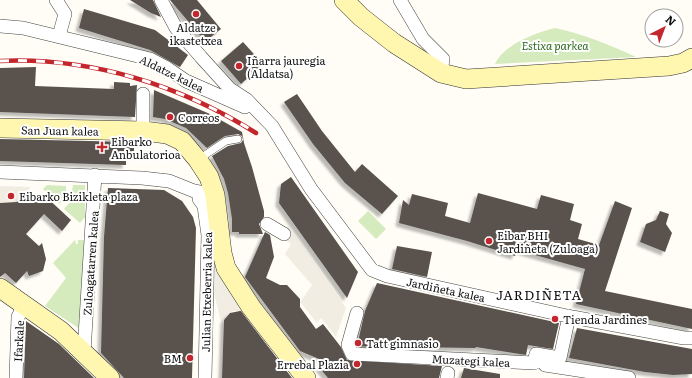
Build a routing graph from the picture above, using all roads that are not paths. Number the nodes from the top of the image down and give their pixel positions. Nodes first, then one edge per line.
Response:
1 (56, 0) edge
2 (161, 0) edge
3 (344, 0) edge
4 (400, 0) edge
5 (0, 26) edge
6 (59, 36) junction
7 (692, 58) edge
8 (441, 72) junction
9 (143, 94) dead end
10 (260, 113) junction
11 (0, 128) edge
12 (143, 131) junction
13 (167, 134) joint
14 (238, 139) dead end
15 (198, 160) junction
16 (0, 172) edge
17 (95, 175) junction
18 (209, 201) junction
19 (267, 224) dead end
20 (284, 234) dead end
21 (353, 246) joint
22 (0, 288) edge
23 (24, 305) junction
24 (357, 313) dead end
25 (569, 316) junction
26 (692, 338) edge
27 (84, 352) junction
28 (534, 363) junction
29 (604, 376) edge
30 (16, 378) edge
31 (110, 378) edge
32 (205, 378) edge
33 (306, 378) edge
34 (629, 378) edge

1 - 6 street
2 - 10 street, Aldatze kalea
3 - 8 street
4 - 8 street
5 - 6 street, Aldatze kalea
6 - 10 street, Aldatze kalea
7 - 8 street
9 - 12 street
10 - 21 street, Aldatze kalea
11 - 12 street, San Juan kalea
12 - 13 street, San Juan kalea
13 - 15 street, Julian Etxeberria kalea
14 - 15 lane
15 - 18 street, Julian Etxeberria kalea
16 - 17 street
17 - 18 street
17 - 27 street, Zuloagatarren kalea
18 - 32 street, Julian Etxeberria kalea
18 - 33 street, Julian Etxeberria kalea
19 - 20 street
21 - 25 street, Jardiñeta kalea
22 - 23 street
23 - 27 street
23 - 30 street, Ifarkale
24 - 28 street, Muzategi kalea
25 - 26 street, Jardiñeta kalea
25 - 28 street
27 - 31 street
28 - 29 street
29 - 34 street

